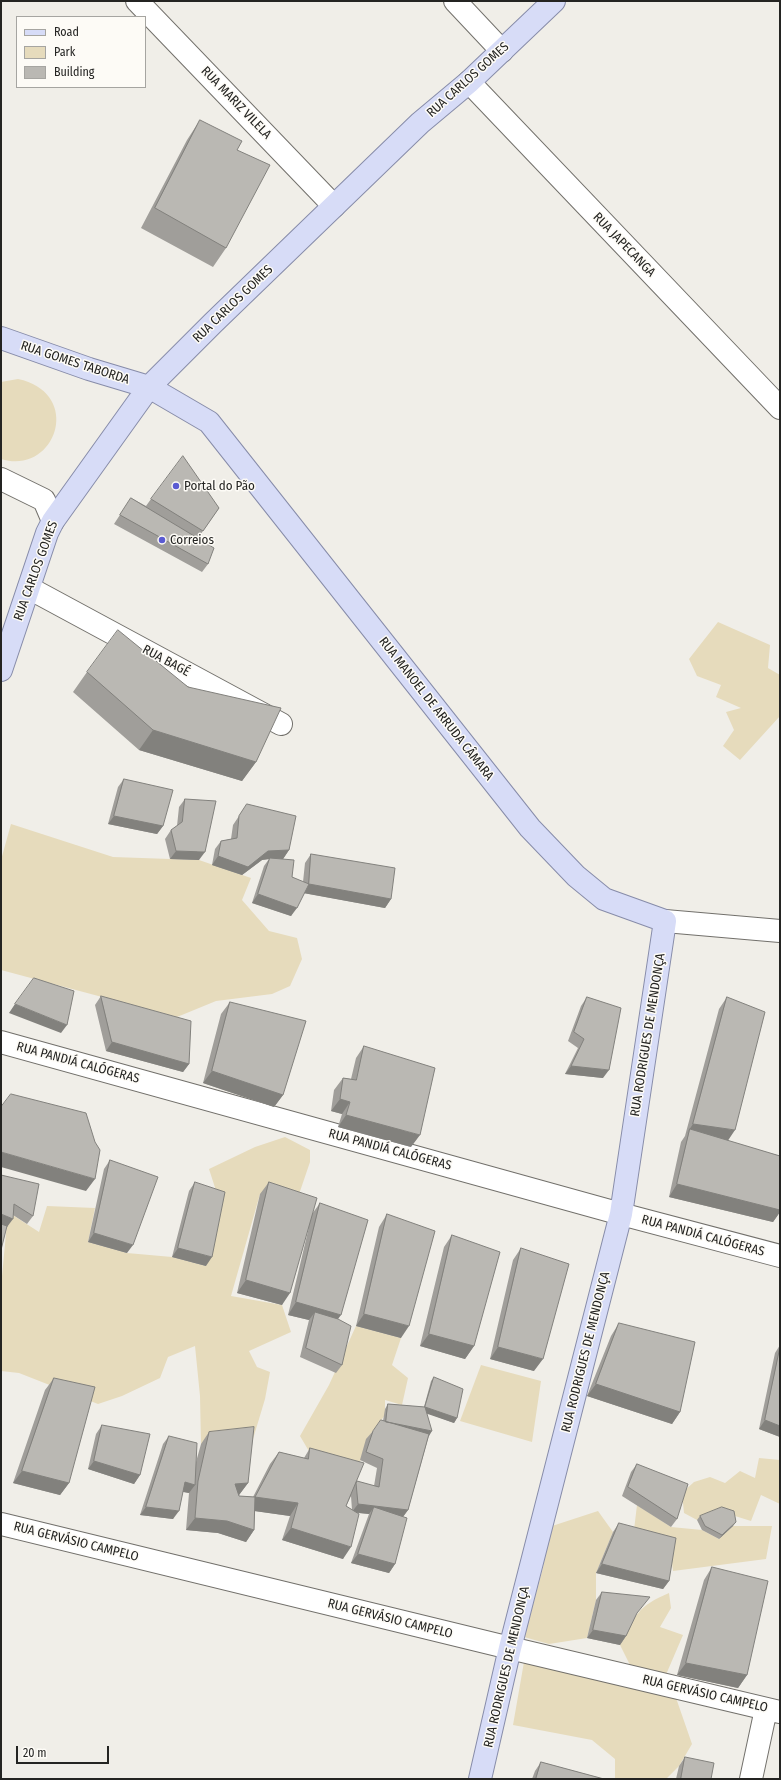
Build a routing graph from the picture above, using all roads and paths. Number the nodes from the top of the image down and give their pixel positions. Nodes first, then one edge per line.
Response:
1 (137, 1) edge
2 (455, 1) edge
3 (554, 1) edge
4 (502, 51) junction
5 (469, 82) junction
6 (334, 206) junction
7 (1, 338) edge
8 (149, 387) junction
9 (780, 408) edge
10 (1, 479) edge
11 (53, 521) junction
12 (29, 588) junction
13 (1, 670) edge
14 (281, 724) edge
15 (665, 921) junction
16 (780, 931) edge
17 (1, 1042) edge
18 (621, 1214) junction
19 (780, 1256) edge
20 (1, 1524) edge
21 (510, 1648) junction
22 (773, 1710) edge
23 (480, 1779) edge
24 (750, 1779) edge

1 - 6 street, RUA MARIZ VILELA
2 - 4 street
3 - 4 main road, RUA CARLOS GOMES
4 - 5 main road, RUA CARLOS GOMES
5 - 6 main road, RUA CARLOS GOMES
5 - 9 street, RUA JAPECANGA
6 - 8 main road, RUA CARLOS GOMES
7 - 8 main road, RUA GOMES TABORDA
8 - 11 main road, RUA CARLOS GOMES
8 - 15 main road, RUA MANOEL DE ARRUDA CÂMARA
10 - 11 street
11 - 12 main road, RUA CARLOS GOMES
12 - 13 main road, RUA CARLOS GOMES
12 - 14 street, RUA BAGÉ
15 - 16 street, RUA MANOEL DE ARRUDA CÂMARA
15 - 18 main road, RUA RODRIGUES DE MENDONÇA
17 - 18 street, RUA PANDIÁ CALÓGERAS
18 - 19 street, RUA PANDIÁ CALÓGERAS
18 - 21 main road, RUA RODRIGUES DE MENDONÇA
20 - 21 street, RUA GERVÁSIO CAMPELO
21 - 22 street, RUA GERVÁSIO CAMPELO
21 - 23 main road, RUA RODRIGUES DE MENDONÇA
22 - 24 street

